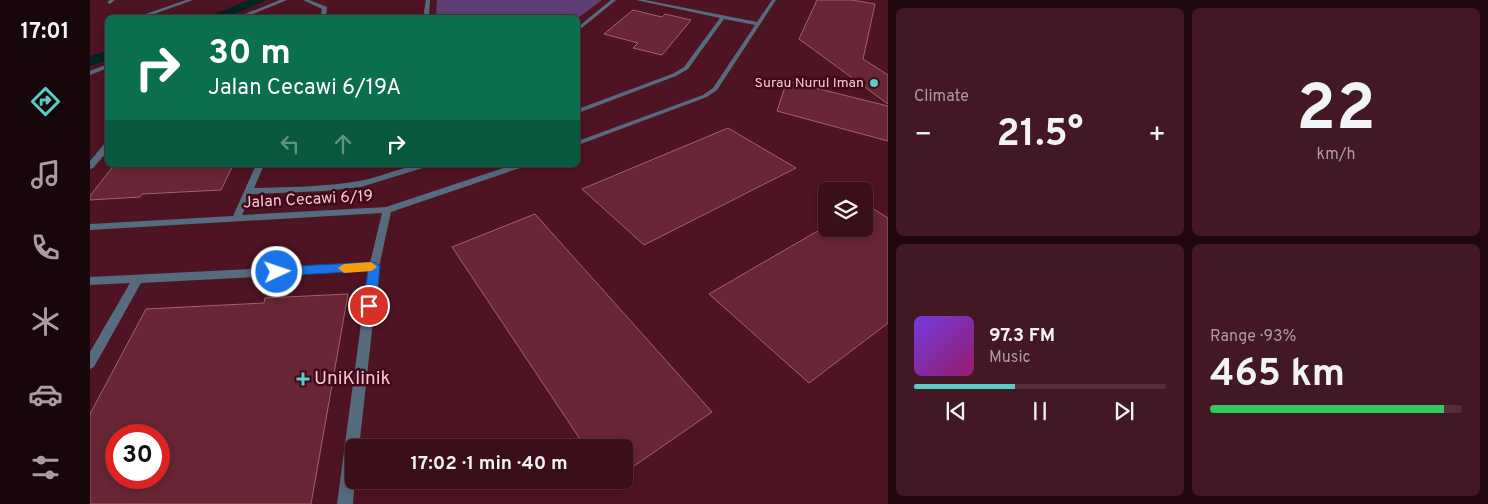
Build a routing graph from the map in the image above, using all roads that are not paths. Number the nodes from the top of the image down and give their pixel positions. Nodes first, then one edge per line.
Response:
1 (191, 0) edge
2 (285, 0) edge
3 (305, 0) edge
4 (428, 0) edge
5 (614, 0) edge
6 (638, 0) edge
7 (774, 0) edge
8 (145, 15) edge
9 (246, 15) edge
10 (324, 15) edge
11 (426, 15) edge
12 (723, 17) junction
13 (758, 24) junction
14 (580, 27) edge
15 (105, 67) edge
16 (90, 73) edge
17 (580, 110) edge
18 (580, 143) edge
19 (105, 148) edge
20 (90, 166) edge
21 (259, 167) edge
22 (417, 167) edge
23 (514, 167) edge
24 (249, 191) junction
25 (387, 210) junction
26 (236, 219) junction
27 (90, 227) edge
28 (374, 266) junction
29 (138, 278) junction
30 (90, 281) edge
31 (90, 363) edge
32 (345, 504) edge

1 - 8 street
2 - 9 street
3 - 10 street
4 - 11 street
5 - 14 street
6 - 12 street
7 - 13 street
12 - 13 street
12 - 17 street
13 - 18 street
15 - 16 street
19 - 20 street
21 - 24 street
22 - 24 street
23 - 25 street, Jalan Cecawi 6/19
24 - 26 street
25 - 26 street, Jalan Cecawi 6/19
25 - 28 street
26 - 27 street, Jalan Cecawi 6/19
28 - 29 street
28 - 32 street
29 - 30 street
29 - 31 street

